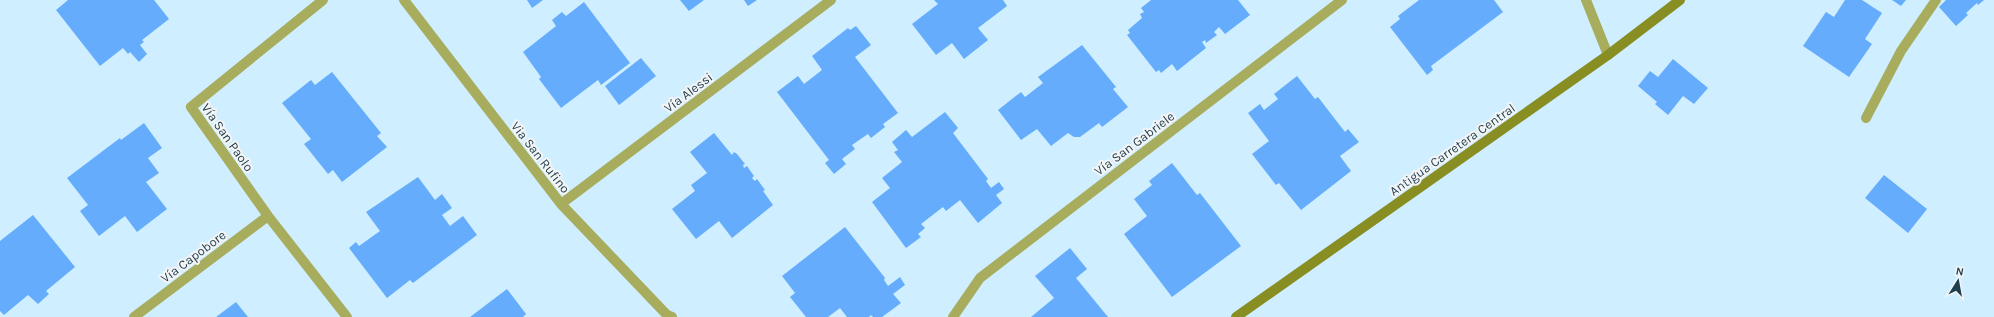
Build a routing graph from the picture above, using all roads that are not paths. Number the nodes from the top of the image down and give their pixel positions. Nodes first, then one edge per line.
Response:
1 (323, 0) edge
2 (404, 0) edge
3 (831, 0) edge
4 (1342, 0) edge
5 (1586, 0) edge
6 (1680, 0) edge
7 (1936, 0) edge
8 (1608, 55) junction
9 (1866, 118) dead end
10 (561, 204) junction
11 (268, 216) junction
12 (134, 317) edge
13 (348, 317) edge
14 (672, 317) edge
15 (954, 317) edge
16 (1236, 317) edge

1 - 11 street, Vía San Paolo
2 - 10 street, Via San Rufino
3 - 10 street, Vía Alessi
4 - 15 street, Vía San Gabriele
5 - 8 street
6 - 8 street, Antigua Carretera Central
7 - 9 street
8 - 16 street, Antigua Carretera Central
10 - 14 street, Via San Rufino
11 - 12 street, Vía Capobore
11 - 13 street, Vía San Paolo

